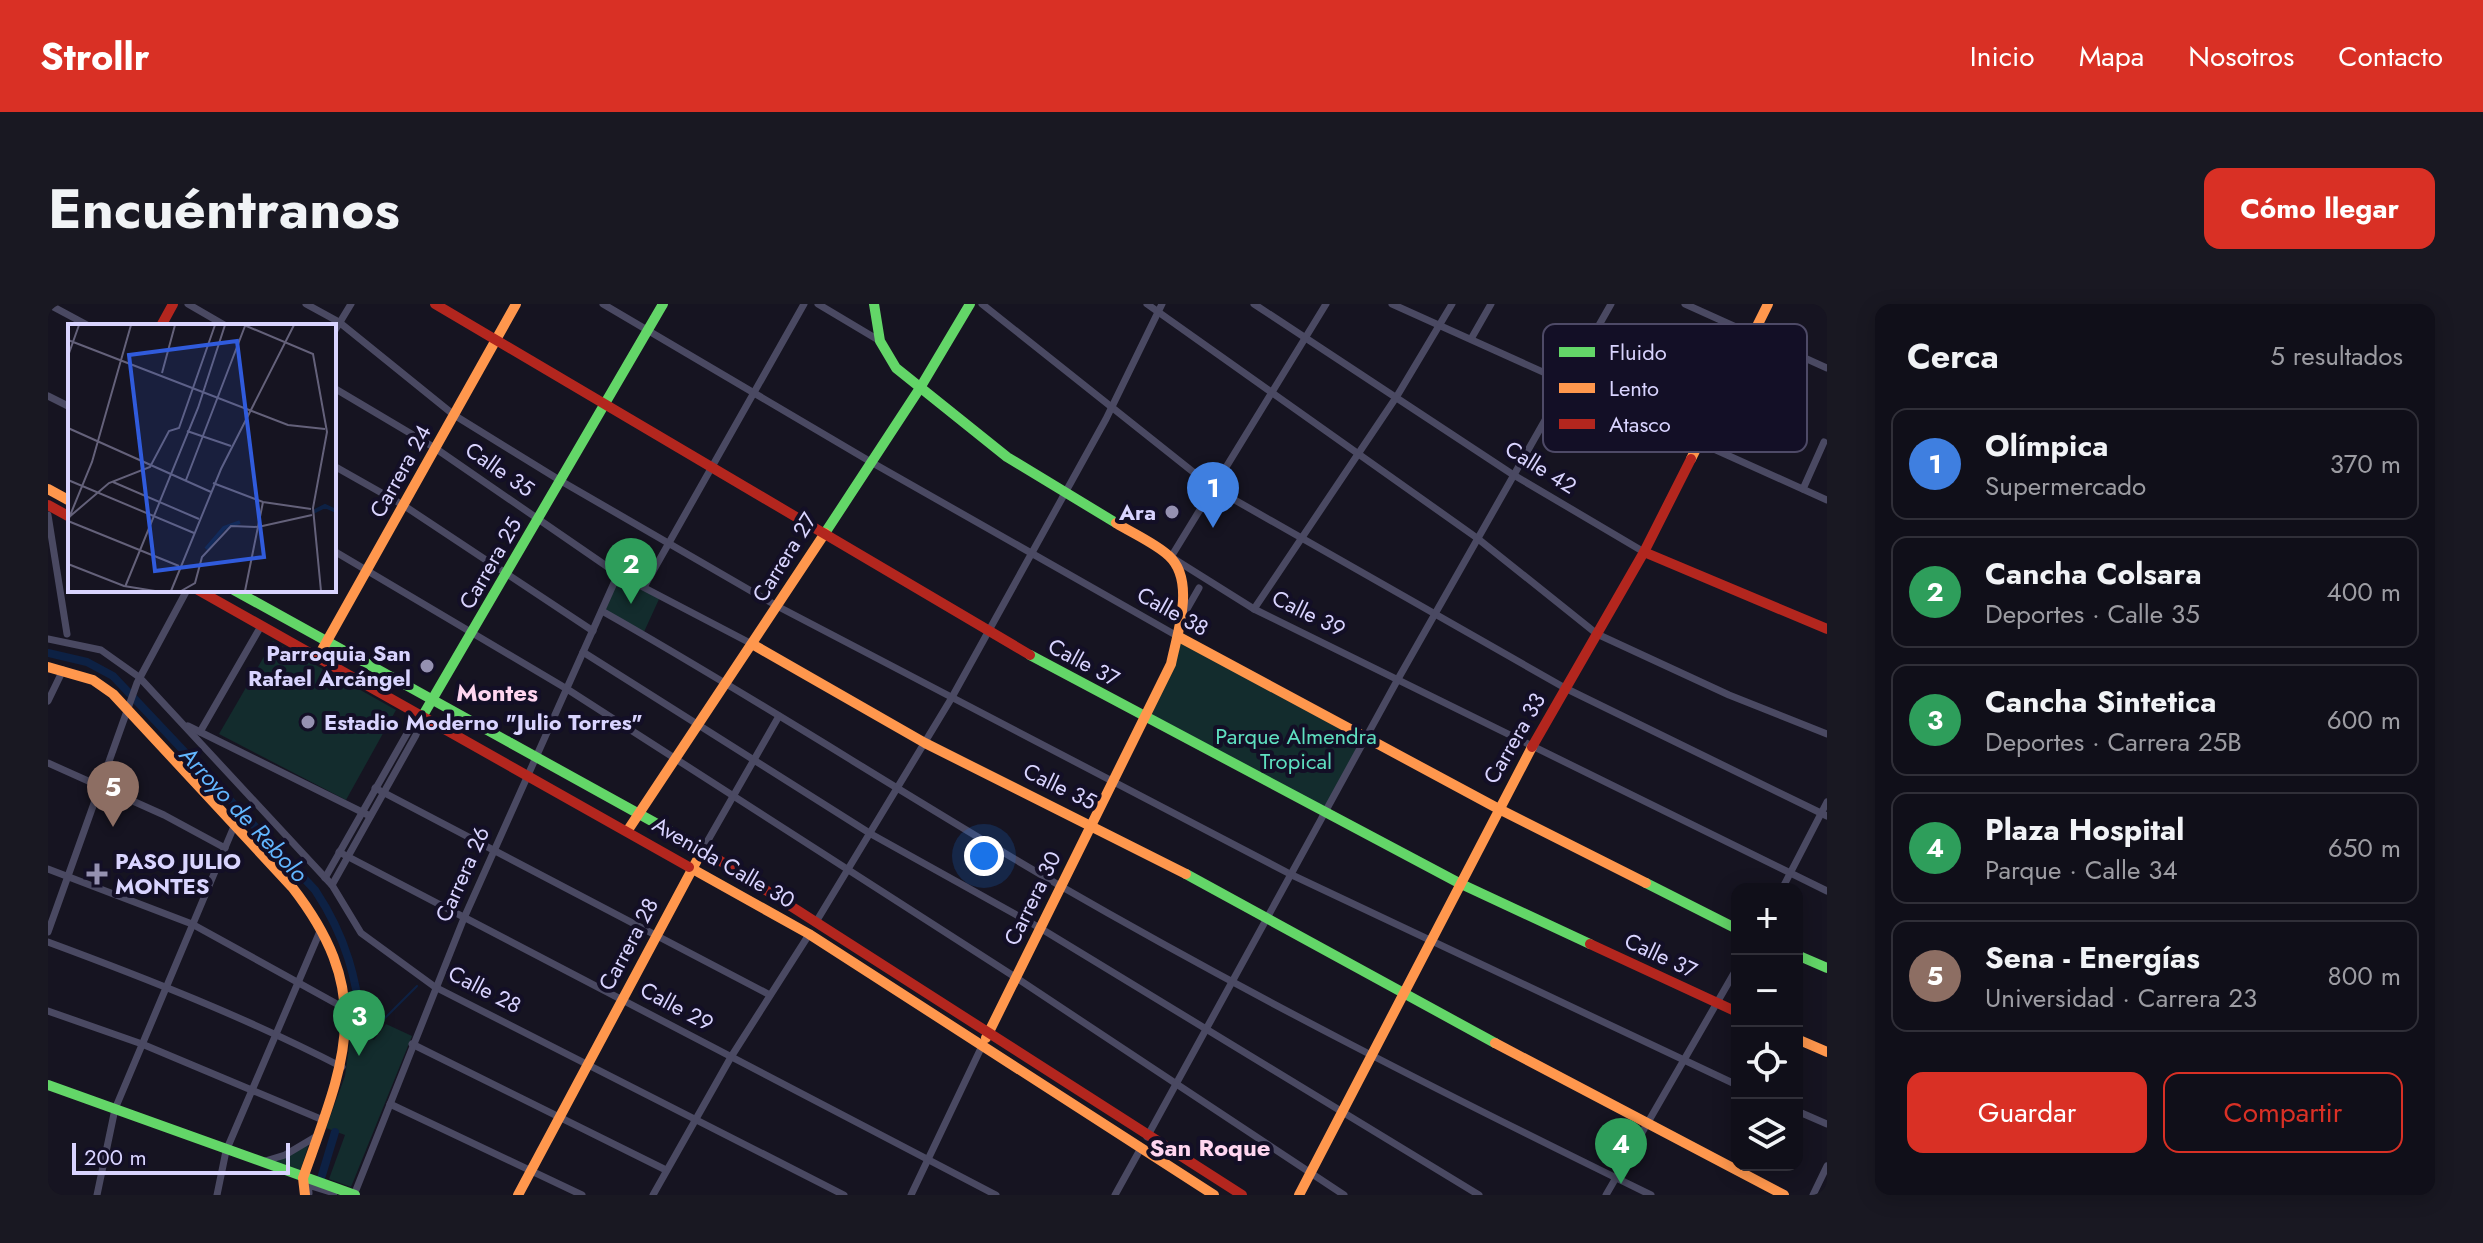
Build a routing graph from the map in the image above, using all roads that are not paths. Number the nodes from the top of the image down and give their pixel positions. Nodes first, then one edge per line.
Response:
1 (48, 304) edge
2 (173, 304) edge
3 (188, 304) edge
4 (306, 304) edge
5 (351, 304) edge
6 (435, 304) edge
7 (516, 304) edge
8 (603, 304) edge
9 (663, 304) edge
10 (804, 304) edge
11 (818, 304) edge
12 (874, 304) edge
13 (970, 304) edge
14 (982, 304) edge
15 (1147, 304) edge
16 (1254, 304) edge
17 (1326, 304) edge
18 (1392, 304) edge
19 (1452, 304) edge
20 (1491, 304) edge
21 (1611, 304) edge
22 (1685, 304) edge
23 (1768, 304) edge
24 (1160, 308) edge
25 (339, 322) junction
26 (85, 324) edge
27 (162, 324) edge
28 (223, 324) edge
29 (1600, 324) edge
30 (1728, 324) edge
31 (1759, 324) edge
32 (1441, 326) junction
33 (336, 328) edge
34 (648, 331) junction
35 (1306, 338) junction
36 (1471, 339) junction
37 (496, 341) junction
38 (880, 341) junction
39 (1807, 359) edge
40 (1827, 368) edge
41 (1543, 372) edge
42 (920, 388) junction
43 (336, 389) edge
44 (1271, 393) junction
45 (755, 395) junction
46 (48, 396) edge
47 (1397, 396) junction
48 (68, 406) edge
49 (604, 407) junction
50 (1111, 407) junction
51 (454, 415) junction
52 (1543, 422) edge
53 (1824, 442) dead end
54 (435, 448) junction
55 (1694, 452) edge
56 (1723, 452) edge
57 (1359, 454) junction
58 (871, 462) junction
59 (336, 467) edge
60 (711, 471) junction
61 (1512, 474) junction
62 (561, 481) junction
63 (1212, 487) junction
64 (48, 489) edge
65 (1803, 489) junction
66 (1064, 492) junction
67 (68, 496) edge
68 (1827, 500) edge
69 (48, 505) edge
70 (403, 505) junction
71 (48, 515) edge
72 (68, 516) edge
73 (538, 520) junction
74 (820, 535) junction
75 (1477, 538) junction
76 (1300, 539) junction
77 (669, 544) junction
78 (336, 552) edge
79 (1644, 552) junction
80 (1030, 554) junction
81 (1171, 557) junction
82 (368, 569) junction
83 (507, 573) junction
84 (618, 574) junction
85 (644, 587) junction
86 (1199, 588) dead end
87 (186, 592) edge
88 (202, 592) edge
89 (238, 592) edge
90 (777, 606) junction
91 (1254, 609) junction
92 (602, 611) junction
93 (1435, 614) junction
94 (1183, 616) junction
95 (262, 625) junction
96 (1827, 629) edge
97 (593, 631) junction
98 (988, 633) junction
99 (67, 634) dead end
100 (473, 634) junction
101 (1597, 634) junction
102 (1179, 637) junction
103 (48, 639) edge
104 (327, 641) junction
105 (752, 644) junction
106 (583, 652) junction
107 (318, 657) junction
108 (48, 667) edge
109 (63, 670) junction
110 (1398, 679) junction
111 (138, 680) junction
112 (726, 683) junction
113 (1565, 688) junction
114 (567, 689) junction
115 (433, 699) junction
116 (951, 699) junction
117 (48, 701) edge
118 (130, 706) junction
119 (779, 716) junction
120 (1144, 716) junction
121 (422, 717) junction
122 (182, 723) junction
123 (700, 723) junction
124 (200, 732) junction
125 (1827, 734) edge
126 (1368, 737) junction
127 (925, 743) junction
128 (1531, 747) junction
129 (536, 758) junction
130 (755, 758) junction
131 (676, 759) junction
132 (48, 763) edge
133 (528, 775) junction
134 (1111, 782) junction
135 (102, 786) junction
136 (379, 790) junction
137 (897, 790) junction
138 (733, 796) junction
139 (1827, 802) edge
140 (1497, 808) junction
141 (640, 813) junction
142 (366, 814) junction
143 (1326, 814) junction
144 (1824, 815) edge
145 (235, 824) junction
146 (1091, 824) junction
147 (628, 830) junction
148 (871, 834) junction
149 (225, 848) junction
150 (495, 849) junction
151 (703, 849) junction
152 (343, 854) junction
153 (693, 866) junction
154 (48, 869) edge
155 (848, 870) junction
156 (1790, 874) junction
157 (1292, 875) junction
158 (68, 877) junction
159 (325, 878) junction
160 (1459, 883) junction
161 (1785, 883) edge
162 (332, 885) junction
163 (1061, 885) junction
164 (1827, 891) edge
165 (1268, 917) junction
166 (464, 918) junction
167 (816, 922) junction
168 (192, 924) junction
169 (1731, 926) edge
170 (1040, 928) junction
171 (321, 929) junction
172 (48, 932) edge
173 (656, 933) junction
174 (809, 934) junction
175 (48, 942) edge
176 (1429, 942) junction
177 (1803, 958) edge
178 (1827, 968) edge
179 (1015, 977) junction
180 (1731, 978) edge
181 (1231, 981) junction
182 (297, 984) junction
183 (166, 986) junction
184 (435, 987) junction
185 (1403, 994) junction
186 (770, 995) junction
187 (621, 999) junction
188 (1716, 1003) junction
189 (346, 1009) junction
190 (1731, 1009) edge
191 (48, 1011) edge
192 (1204, 1029) junction
193 (989, 1031) junction
194 (276, 1033) junction
195 (1803, 1042) edge
196 (983, 1043) junction
197 (142, 1044) junction
198 (412, 1044) junction
199 (1827, 1052) edge
200 (731, 1057) junction
201 (1371, 1057) junction
202 (1684, 1062) junction
203 (587, 1063) junction
204 (342, 1067) junction
205 (1731, 1082) edge
206 (1175, 1083) junction
207 (48, 1085) edge
208 (252, 1091) junction
209 (390, 1104) junction
210 (115, 1109) junction
211 (1342, 1113) junction
212 (1803, 1114) edge
213 (559, 1115) junction
214 (694, 1119) junction
215 (323, 1120) junction
216 (1647, 1123) junction
217 (1827, 1124) edge
218 (1149, 1134) junction
219 (317, 1136) junction
220 (1141, 1148) junction
221 (226, 1151) junction
222 (928, 1160) junction
223 (260, 1163) junction
224 (1827, 1166) edge
225 (529, 1169) junction
226 (666, 1170) junction
227 (1311, 1174) junction
228 (1616, 1177) junction
229 (306, 1179) junction
230 (97, 1195) edge
231 (217, 1195) edge
232 (307, 1195) edge
233 (342, 1195) edge
234 (354, 1195) edge
235 (518, 1195) edge
236 (582, 1195) edge
237 (653, 1195) edge
238 (844, 1195) edge
239 (911, 1195) edge
240 (996, 1195) edge
241 (1115, 1195) edge
242 (1214, 1195) edge
243 (1242, 1195) edge
244 (1299, 1195) edge
245 (1344, 1195) edge
246 (1479, 1195) edge
247 (1606, 1195) edge
248 (1651, 1195) edge
249 (1784, 1195) edge
250 (1813, 1195) edge

1 - 26 street
2 - 27 main road
3 - 28 street
4 - 25 street
5 - 25 street
6 - 37 main road, Calle 37
7 - 37 main road, Carrera 24
8 - 34 street, Calle 38
9 - 34 main road, Carrera 25
10 - 45 street
11 - 38 street, Calle 39
12 - 38 main road
13 - 42 main road, Carrera 27
14 - 50 street
15 - 24 street
16 - 35 street, Calle 42
17 - 35 street
18 - 32 street
19 - 32 street
20 - 36 street
21 - 29 street
22 - 30 street
23 - 31 main road, Carrera 33
24 - 44 street
24 - 50 street
25 - 33 street
25 - 51 street
32 - 36 street
32 - 47 street
34 - 45 street, Calle 38
34 - 49 main road, Carrera 25
35 - 44 street
35 - 47 street, Calle 42
36 - 41 street
37 - 49 main road, Calle 37
37 - 51 main road, Carrera 24
38 - 42 main road, Calle 39
39 - 40 street
42 - 58 main road, Carrera 27
42 - 66 main road, Calle 39
43 - 54 street, Calle 35
44 - 57 street
44 - 63 street
45 - 58 street, Calle 38
45 - 60 street
46 - 48 street
47 - 57 street
47 - 61 street, Calle 42
49 - 60 main road, Calle 37
49 - 62 main road, Carrera 25
50 - 63 street
50 - 66 street
51 - 54 main road, Carrera 24
51 - 62 street
52 - 61 street
53 - 65 street
54 - 70 main road, Carrera 24
54 - 73 street, Calle 35
55 - 79 main road, Carrera 33
56 - 65 street
57 - 75 street
57 - 76 street
58 - 74 main road, Carrera 27
58 - 80 street, Calle 38
59 - 70 street
60 - 74 main road, Calle 37
60 - 77 street
61 - 75 street
61 - 79 street, Calle 42
62 - 73 main road, Carrera 25
62 - 77 street
63 - 76 street
63 - 81 street
64 - 67 main road
65 - 68 street
66 - 80 street
66 - 81 main road, Calle 39
69 - 72 main road
70 - 82 main road, Carrera 24
70 - 83 street
71 - 99 street
73 - 83 main road, Carrera 25
73 - 84 street, Calle 35
74 - 90 main road, Carrera 27
74 - 98 main road, Calle 37
75 - 93 street
75 - 101 street
76 - 91 street
76 - 93 street
77 - 85 street
77 - 90 street
78 - 82 street
79 - 96 main road, Calle 42
79 - 101 main road, Carrera 33
80 - 98 street
80 - 102 street, Calle 38
81 - 91 street, Calle 39
81 - 94 main road, Carrera 30
82 - 100 street
82 - 104 main road, Carrera 24
83 - 97 street
83 - 100 main road, Carrera 25
84 - 85 street, Calle 35
84 - 92 street, Carrera 26
85 - 105 street, Calle 35
86 - 94 street, Carrera 30
87 - 111 street
88 - 95 main road, Avenida Calle 30
89 - 104 main road, Avenida Calle 30
90 - 105 main road, Carrera 27
90 - 116 street
91 - 110 street, Calle 39
92 - 97 street, Carrera 26
92 - 112 street
93 - 110 street
93 - 113 street
94 - 102 main road, Carrera 30
95 - 107 main road, Avenida Calle 30
95 - 124 street
97 - 106 street, Carrera 26
98 - 116 street
98 - 120 main road, Calle 37
100 - 114 street
100 - 115 main road, Carrera 25
101 - 113 main road, Carrera 33
101 - 125 street
102 - 120 main road, Carrera 30
102 - 126 main road, Calle 38
103 - 111 street
104 - 107 main road, Carrera 24
104 - 115 main road, Avenida Calle 30
105 - 112 main road, Carrera 27
105 - 127 main road, Calle 35
106 - 114 street, Carrera 26
106 - 123 street
107 - 121 main road, Avenida Calle 30
108 - 109 main road
109 - 117 street
109 - 118 main road
110 - 126 street
110 - 128 street, Calle 39
111 - 118 street
111 - 122 street
112 - 119 street
112 - 123 main road, Carrera 27
113 - 128 main road, Carrera 33
113 - 144 street
114 - 129 street, Carrera 26
114 - 131 street
115 - 121 main road, Carrera 25
115 - 129 main road, Avenida Calle 30
116 - 127 street
116 - 134 street
118 - 135 street
118 - 145 main road
119 - 130 street, Carrera 28
119 - 137 street
120 - 134 main road, Carrera 30
120 - 143 main road, Calle 37
121 - 133 main road, Avenida Calle 30
121 - 136 street, Carrera 25
122 - 124 street
122 - 159 street, Calle 28
123 - 130 street
123 - 131 main road, Carrera 27
124 - 142 street
126 - 140 main road, Calle 38
126 - 143 street
127 - 137 street
127 - 146 main road, Calle 35
128 - 140 main road, Carrera 33
128 - 156 street, Calle 39
129 - 133 street, Carrera 26
129 - 141 main road, Avenida Calle 30
130 - 138 street, Carrera 28
130 - 148 street
131 - 138 street
131 - 141 main road, Carrera 27
132 - 135 street
133 - 147 main road, Avenida Calle 30
133 - 150 street, Carrera 26
134 - 146 main road, Carrera 30
134 - 157 street
135 - 149 street
135 - 158 street
136 - 142 street, Carrera 25
136 - 150 street
137 - 148 street
137 - 163 street
138 - 151 street, Carrera 28
138 - 155 street
139 - 144 street
140 - 160 main road, Carrera 33
140 - 169 main road, Calle 38
141 - 147 main road, Carrera 27
141 - 151 main road, Avenida Calle 30
142 - 152 street, Carrera 25
143 - 157 street
143 - 160 main road, Calle 37
144 - 156 street
145 - 149 street
145 - 171 main road
146 - 163 main road, Carrera 30
146 - 165 main road, Calle 35
147 - 153 main road, Avenida Calle 30
148 - 155 street
148 - 170 street
149 - 168 street
150 - 166 street, Carrera 26
150 - 173 street
151 - 153 main road, Carrera 28
151 - 167 main road, Avenida Calle 30
152 - 159 street, Carrera 25
152 - 162 street, Carrera 25
152 - 166 street, Calle 29
153 - 173 main road, Carrera 28
153 - 174 main road, Avenida Calle 30
154 - 158 street
155 - 167 street
155 - 179 street
156 - 161 street
156 - 164 street, Calle 39
157 - 165 street
157 - 176 street
158 - 168 street
158 - 172 street
159 - 162 street, Calle 28
160 - 176 main road, Carrera 33
160 - 188 main road, Calle 37
162 - 184 street, Calle 28
163 - 170 main road, Carrera 30
163 - 181 street
165 - 181 street
165 - 185 main road, Calle 35
166 - 184 street, Carrera 26
166 - 187 street, Calle 29
167 - 174 street
167 - 193 main road, Avenida Calle 30
168 - 182 street
168 - 183 street
170 - 179 main road, Carrera 30
170 - 192 street
171 - 182 street
171 - 189 main road
173 - 186 street
173 - 187 main road, Carrera 28
174 - 186 street
174 - 196 main road, Avenida Calle 30
175 - 183 street
176 - 185 main road, Carrera 33
176 - 202 street
177 - 178 main road
179 - 193 main road, Carrera 30
179 - 206 street
180 - 188 street
181 - 192 street
181 - 201 street
182 - 189 street
182 - 194 street
183 - 194 street
183 - 197 street
184 - 198 street, Carrera 26
184 - 203 street, Calle 28
185 - 201 main road, Carrera 33
185 - 216 main road, Calle 35
186 - 200 street
187 - 200 street, Calle 29
187 - 203 main road, Carrera 28
188 - 190 main road, Calle 37
188 - 202 street
189 - 204 main road
191 - 197 street
192 - 206 street
192 - 211 street
193 - 196 main road, Carrera 30
193 - 218 main road, Avenida Calle 30
194 - 204 street
194 - 208 street
195 - 199 main road
196 - 220 main road, Avenida Calle 30
196 - 222 street, Carrera 30
197 - 208 street
197 - 210 street
198 - 209 street, Carrera 26
198 - 213 street
200 - 214 street
200 - 222 street, Calle 29
201 - 211 main road, Carrera 33
201 - 228 street
202 - 205 street
202 - 216 street
203 - 213 main road, Carrera 28
203 - 214 street, Calle 28
204 - 215 main road
206 - 218 street
206 - 227 street
207 - 210 main road
208 - 215 street
208 - 221 street
209 - 225 street
209 - 234 street, Carrera 26
210 - 221 main road
210 - 230 street
211 - 227 main road, Carrera 33
211 - 246 street
212 - 217 street
213 - 225 main road, Carrera 28
213 - 226 street
214 - 226 street
214 - 238 street, Calle 28
215 - 219 main road
216 - 228 street
216 - 249 main road, Calle 35
218 - 220 street
218 - 243 main road, Avenida Calle 30
219 - 223 street
219 - 229 main road
220 - 241 street
220 - 242 main road, Avenida Calle 30
221 - 223 main road
221 - 231 street
222 - 239 street, Carrera 30
222 - 240 street, Calle 29
223 - 229 main road
224 - 250 street
225 - 235 main road, Carrera 28
225 - 236 street
226 - 237 street
227 - 244 main road, Carrera 33
227 - 245 street
228 - 247 street
228 - 248 street
229 - 232 main road
229 - 234 main road
232 - 233 street

